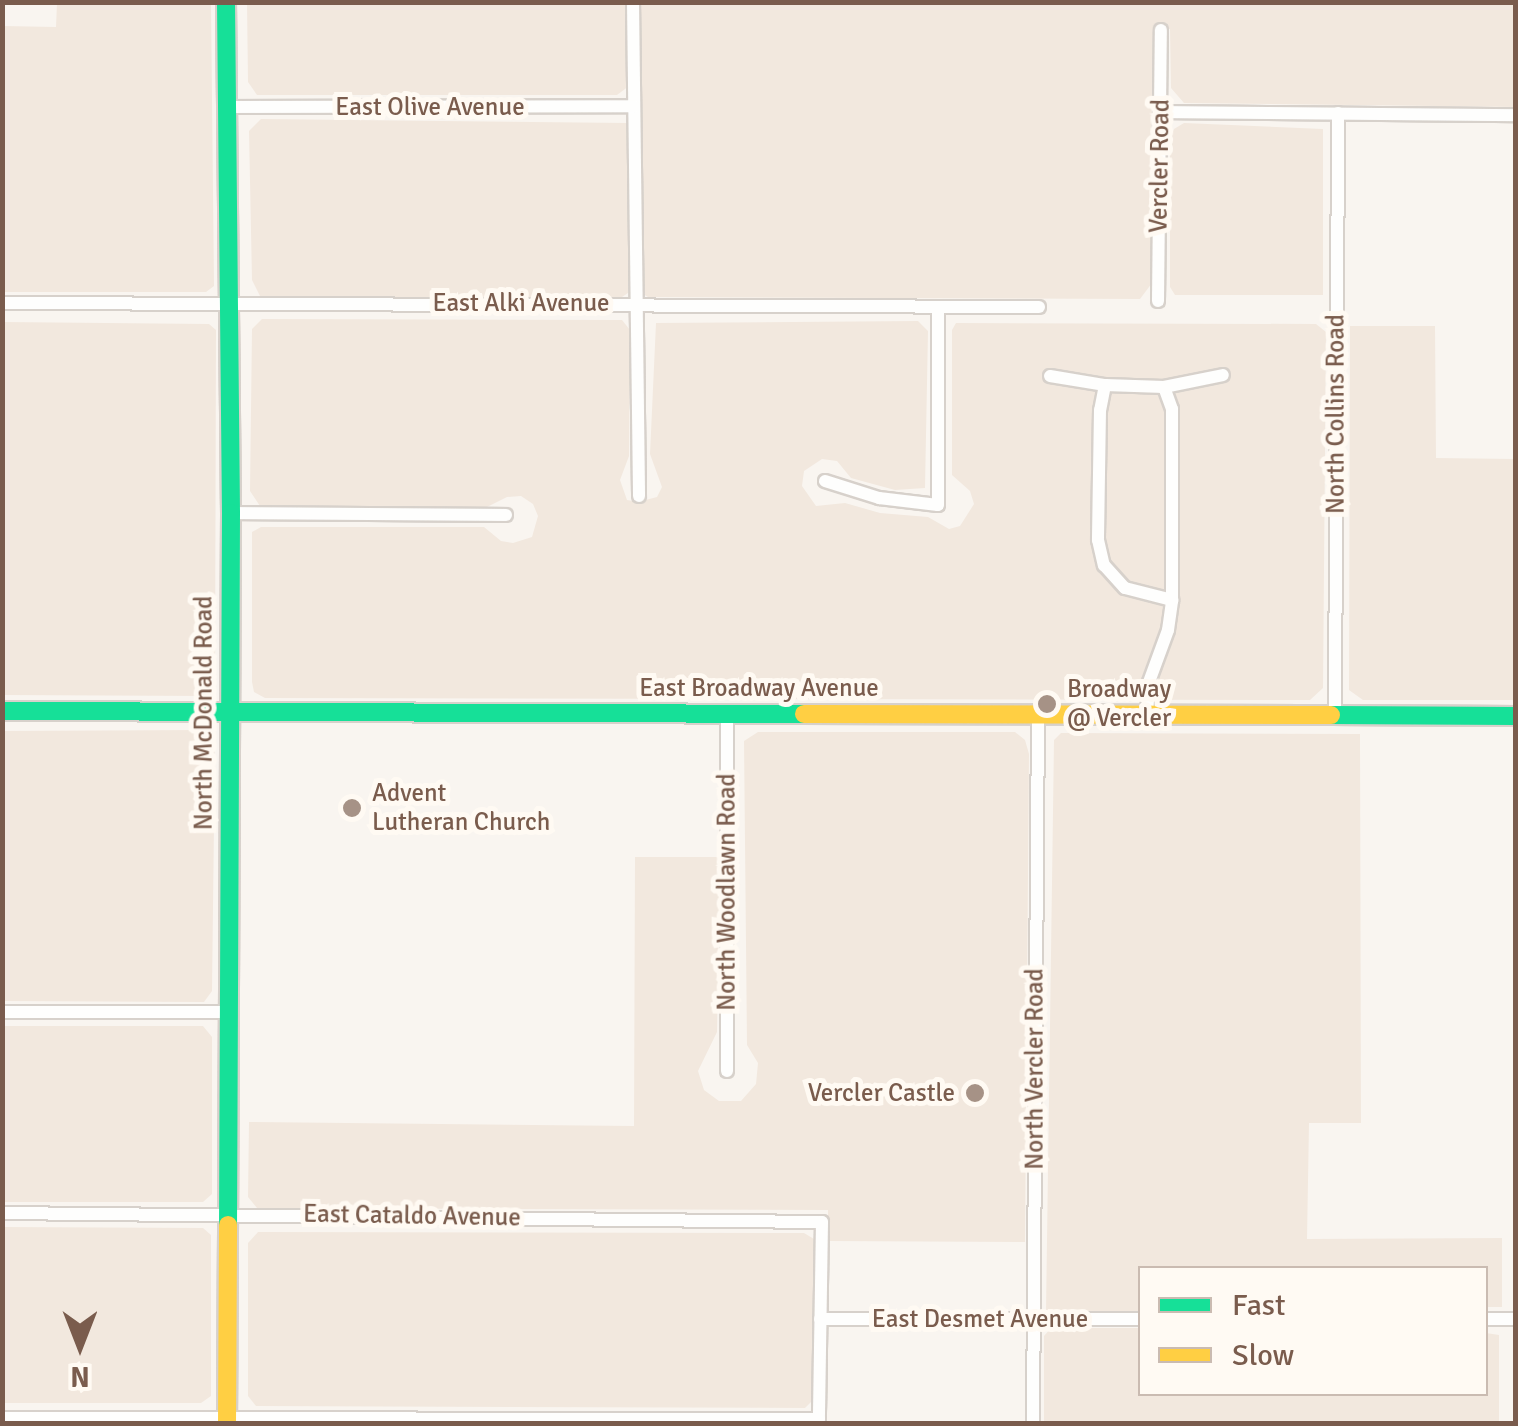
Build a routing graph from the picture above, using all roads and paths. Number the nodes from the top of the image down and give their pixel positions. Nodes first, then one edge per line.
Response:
1 (226, 2) edge
2 (633, 2) edge
3 (1160, 30) dead end
4 (634, 106) junction
5 (226, 107) junction
6 (1162, 112) junction
7 (1338, 113) junction
8 (1516, 115) edge
9 (1158, 301) dead end
10 (636, 302) junction
11 (2, 303) edge
12 (230, 304) junction
13 (1038, 307) dead end
14 (938, 308) junction
15 (1050, 376) dead end
16 (1223, 376) dead end
17 (1105, 385) junction
18 (1164, 387) junction
19 (825, 481) dead end
20 (639, 496) dead end
21 (231, 514) junction
22 (506, 516) dead end
23 (1172, 600) junction
24 (2, 711) edge
25 (228, 712) junction
26 (726, 713) junction
27 (1038, 714) junction
28 (1147, 714) junction
29 (1335, 714) junction
30 (1516, 716) edge
31 (2, 1012) edge
32 (228, 1012) junction
33 (727, 1070) dead end
34 (2, 1213) edge
35 (226, 1214) junction
36 (1033, 1319) junction
37 (1138, 1319) edge
38 (1488, 1319) edge
39 (820, 1320) junction
40 (1516, 1320) edge
41 (2, 1418) edge
42 (227, 1422) edge
43 (1034, 1424) edge

1 - 5 main road, North McDonald Road
2 - 4 street
3 - 6 street, Vercler Road
4 - 5 street, East Olive Avenue
4 - 10 street
5 - 12 main road, North McDonald Road
6 - 7 street
6 - 9 street, Vercler Road
7 - 8 street
7 - 29 street, North Collins Road
10 - 12 street, East Alki Avenue
10 - 14 street, East Alki Avenue
10 - 20 street
11 - 12 street, East Alki Avenue
12 - 21 main road, North McDonald Road
13 - 14 street, East Alki Avenue
14 - 19 street
15 - 17 street
16 - 18 street
17 - 18 street
17 - 23 street
18 - 23 street
21 - 22 street
21 - 25 main road, North McDonald Road
23 - 28 street
24 - 25 main road, East Broadway Avenue
25 - 26 main road, East Broadway Avenue
25 - 32 main road, North McDonald Road
26 - 27 main road, East Broadway Avenue
26 - 33 street, North Woodlawn Road
27 - 28 main road, East Broadway Avenue
27 - 36 street, North Vercler Road
28 - 29 main road, East Broadway Avenue
29 - 30 main road, East Broadway Avenue
31 - 32 street
32 - 35 main road, North McDonald Road
34 - 35 street, East Cataldo Avenue
35 - 39 street, East Cataldo Avenue
35 - 42 main road, North McDonald Road
36 - 37 street, East Desmet Avenue
36 - 39 street, East Desmet Avenue
36 - 43 street, North Vercler Road
38 - 40 street
39 - 42 street
41 - 42 street

